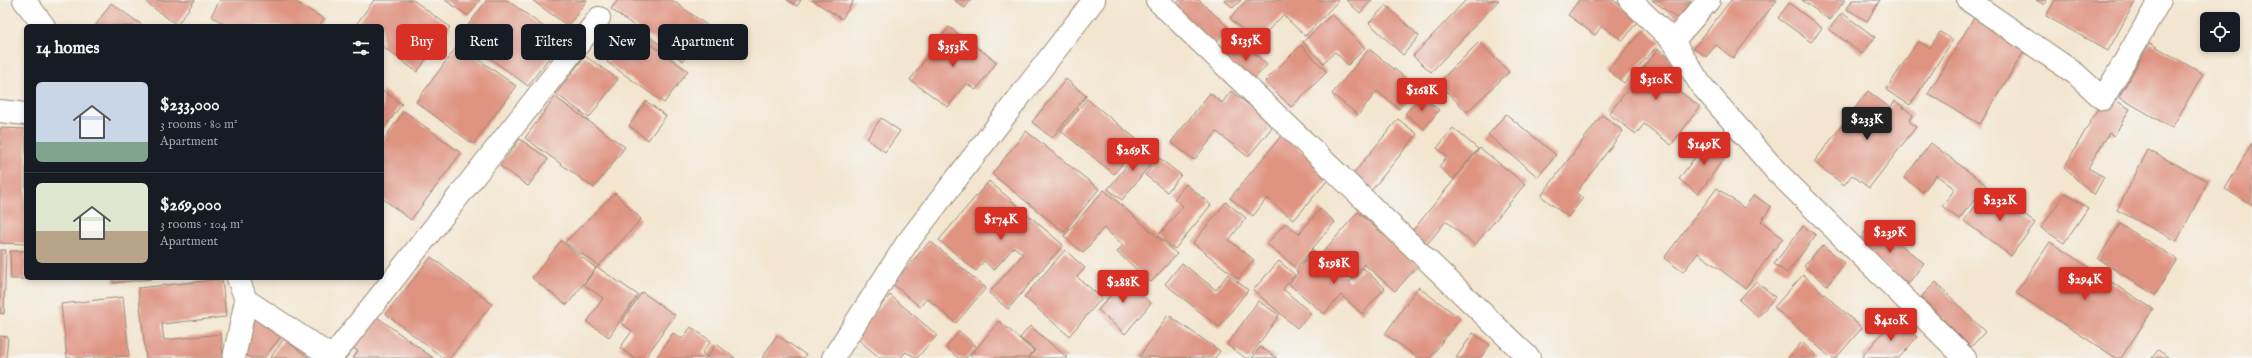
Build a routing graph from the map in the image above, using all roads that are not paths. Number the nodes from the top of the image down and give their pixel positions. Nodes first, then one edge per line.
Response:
1 (24, 0) edge
2 (1094, 0) edge
3 (1157, 0) edge
4 (1630, 0) edge
5 (1709, 0) edge
6 (1968, 0) edge
7 (2160, 0) edge
8 (599, 18) dead end
9 (42, 24) edge
10 (1673, 41) junction
11 (0, 111) edge
12 (24, 114) edge
13 (239, 280) edge
14 (246, 300) junction
15 (234, 358) edge
16 (833, 358) edge
17 (1530, 358) edge
18 (1965, 358) edge

1 - 9 street
2 - 16 street
3 - 17 street
4 - 10 street
5 - 10 street
6 - 7 street
8 - 14 street
10 - 18 street
11 - 12 street
13 - 14 street
14 - 15 street

